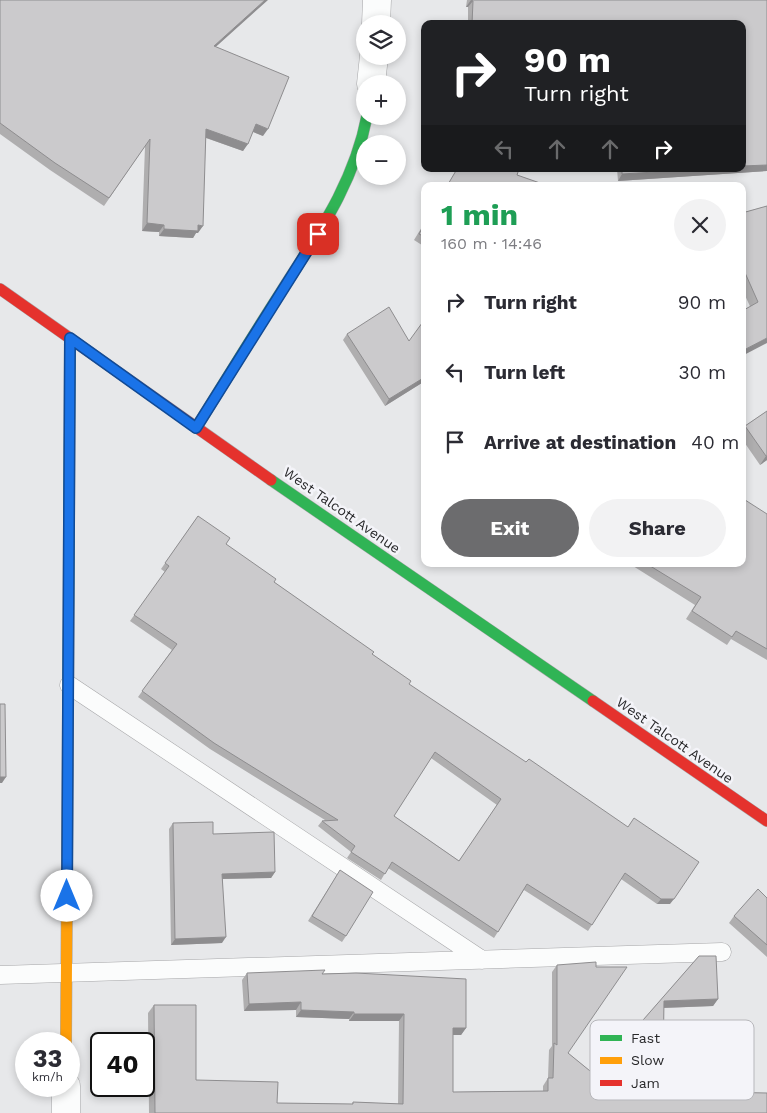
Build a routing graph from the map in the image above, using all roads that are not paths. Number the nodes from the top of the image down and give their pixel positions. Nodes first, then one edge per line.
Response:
1 (377, 0) edge
2 (376, 15) edge
3 (366, 125) edge
4 (0, 289) edge
5 (70, 338) junction
6 (196, 428) junction
7 (68, 685) junction
8 (767, 821) edge
9 (722, 952) dead end
10 (482, 960) junction
11 (66, 973) junction
12 (0, 975) edge
13 (66, 1032) edge
14 (66, 1097) edge
15 (66, 1113) edge

1 - 2 street
3 - 6 street
4 - 5 street, West Talcott Avenue
5 - 6 street, West Talcott Avenue
5 - 7 street
6 - 8 street, West Talcott Avenue
7 - 10 lane
7 - 11 street
9 - 10 lane
10 - 11 lane
11 - 12 lane
11 - 13 street
14 - 15 street

